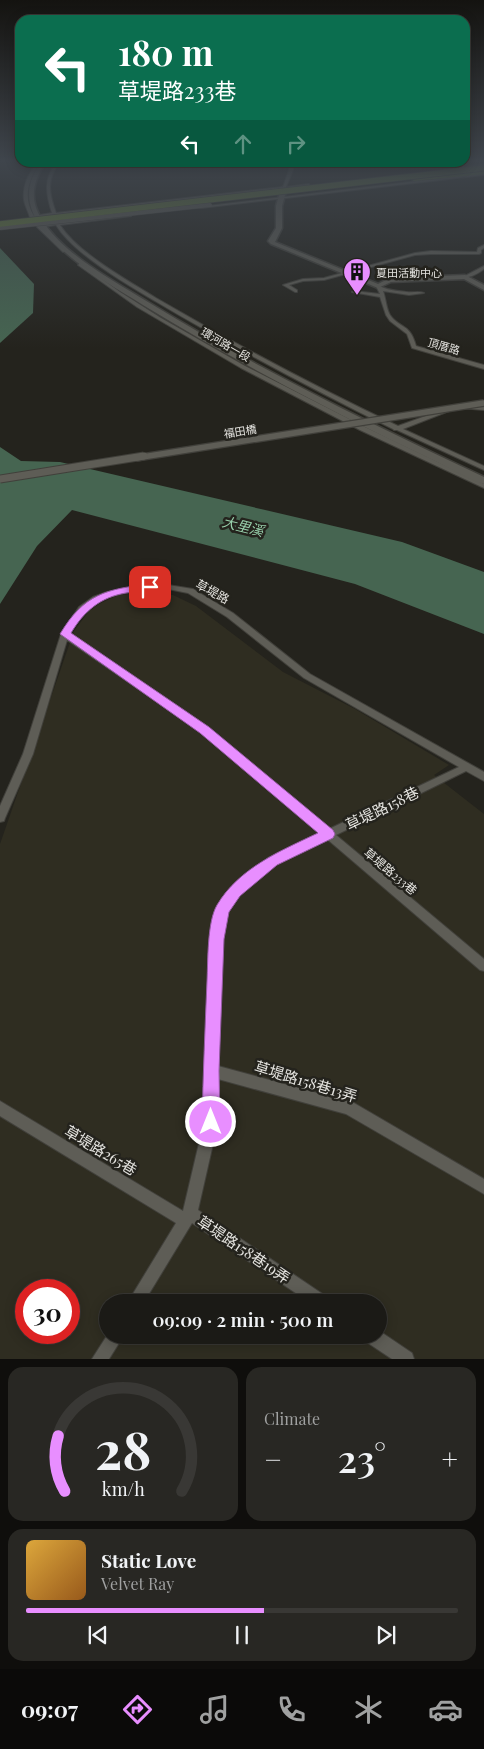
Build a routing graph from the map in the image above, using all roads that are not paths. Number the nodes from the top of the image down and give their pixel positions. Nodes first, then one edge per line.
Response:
1 (20, 222) edge
2 (23, 222) edge
3 (23, 222) edge
4 (27, 222) edge
5 (45, 222) edge
6 (70, 222) edge
7 (279, 222) edge
8 (0, 225) edge
9 (48, 225) junction
10 (484, 246) edge
11 (479, 253) junction
12 (484, 257) edge
13 (484, 267) edge
14 (350, 273) junction
15 (465, 277) junction
16 (380, 287) junction
17 (484, 288) edge
18 (295, 291) dead end
19 (354, 292) dead end
20 (422, 293) dead end
21 (381, 296) junction
22 (484, 367) edge
23 (484, 403) edge
24 (484, 408) edge
25 (388, 433) junction
26 (484, 468) edge
27 (484, 474) edge
28 (0, 479) edge
29 (484, 481) edge
30 (484, 486) edge
31 (65, 634) junction
32 (465, 768) junction
33 (484, 777) edge
34 (0, 818) edge
35 (328, 834) junction
36 (484, 966) edge
37 (211, 1071) junction
38 (0, 1108) edge
39 (467, 1176) joint
40 (484, 1187) edge
41 (188, 1217) junction
42 (141, 1294) edge
43 (309, 1294) edge
44 (110, 1344) edge
45 (384, 1344) edge
46 (100, 1359) edge
47 (406, 1359) edge

1 - 8 street, bridge
2 - 8 main road, bridge
3 - 8 main road, bridge
4 - 8 street, bridge
5 - 9 street, 環河路一段
6 - 9 street
7 - 14 street
9 - 25 street, 環河路一段
9 - 25 street, 環河路一段
10 - 11 street
11 - 12 street
11 - 14 street
13 - 15 street
14 - 16 street
14 - 18 street
15 - 16 street
15 - 17 street
16 - 20 street
16 - 21 street, 頂厝路
19 - 21 street
21 - 22 street, 頂厝路
23 - 28 street, 福田橋, bridge
24 - 25 street
25 - 26 street, 環河路一段
25 - 27 street, 環河路一段
25 - 29 street, 環河路一段
25 - 30 street, 環河路一段
31 - 32 street, 草堤路
31 - 34 street, 草堤路
31 - 35 street, 草堤路233巷
32 - 33 street, 草堤路
32 - 35 street, 草堤路158巷
35 - 36 street, 草堤路233巷
35 - 37 street, 草堤路158巷
37 - 39 street, 草堤路158巷13弄
37 - 41 street, 草堤路158巷
38 - 41 street, 草堤路265巷
39 - 40 street
41 - 42 street, 草堤路158巷
41 - 43 street, 草堤路158巷19弄
44 - 46 street
45 - 47 street

